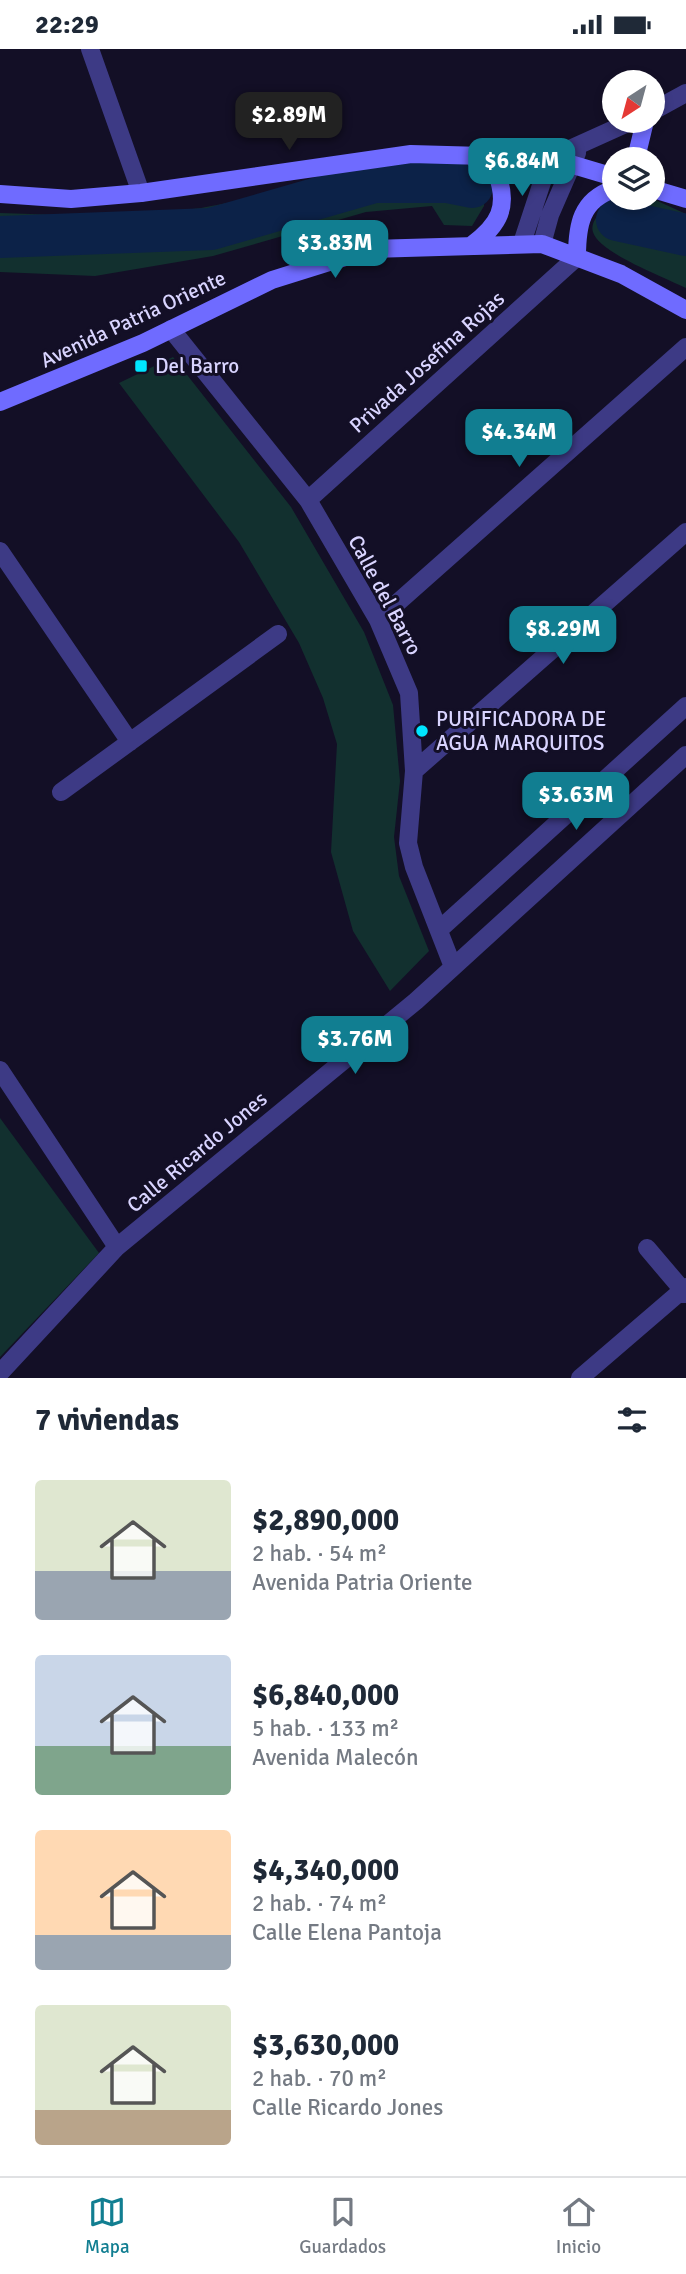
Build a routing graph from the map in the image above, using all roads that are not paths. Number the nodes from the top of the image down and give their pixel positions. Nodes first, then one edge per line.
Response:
1 (90, 49) edge
2 (686, 93) edge
3 (665, 104) edge
4 (604, 133) edge
5 (583, 142) junction
6 (471, 156) junction
7 (550, 158) junction
8 (571, 164) junction
9 (602, 173) edge
10 (665, 192) edge
11 (141, 193) junction
12 (0, 194) edge
13 (602, 195) edge
14 (686, 199) edge
15 (522, 243) junction
16 (542, 244) junction
17 (472, 245) junction
18 (577, 257) junction
19 (686, 310) edge
20 (171, 329) junction
21 (686, 347) edge
22 (0, 402) edge
23 (308, 501) junction
24 (686, 532) edge
25 (0, 551) edge
26 (378, 620) junction
27 (278, 634) dead end
28 (686, 706) edge
29 (130, 742) junction
30 (686, 755) edge
31 (414, 771) junction
32 (61, 792) dead end
33 (440, 929) junction
34 (453, 967) junction
35 (0, 1070) edge
36 (117, 1247) junction
37 (647, 1248) dead end
38 (685, 1290) edge
39 (0, 1373) edge
40 (580, 1378) edge

1 - 11 street
2 - 3 street
4 - 5 street
5 - 7 street
5 - 8 street
6 - 7 street
6 - 11 street
6 - 17 street
7 - 8 street
7 - 15 street
8 - 9 street
8 - 16 street
10 - 14 street
11 - 12 street
13 - 18 street
15 - 16 street, Avenida Patria Oriente
15 - 17 street, Avenida Patria Oriente
16 - 18 street, Avenida Patria Oriente
17 - 20 street, Avenida Patria Oriente
18 - 19 street, Avenida Patria Oriente
18 - 23 street, Privada Josefina Rojas
20 - 22 street, Avenida Patria Oriente
20 - 23 street, Calle del Barro
21 - 26 street
23 - 26 street, Calle del Barro
24 - 31 street
25 - 29 street
26 - 31 street, Calle del Barro
27 - 29 street
28 - 33 street
29 - 32 street
30 - 34 street, Calle Ricardo Jones
31 - 33 street, Calle del Barro
33 - 34 street, Calle del Barro
34 - 36 street, Calle Ricardo Jones
35 - 36 street
36 - 39 street, Calle Ricardo Jones
37 - 38 street
38 - 40 street

